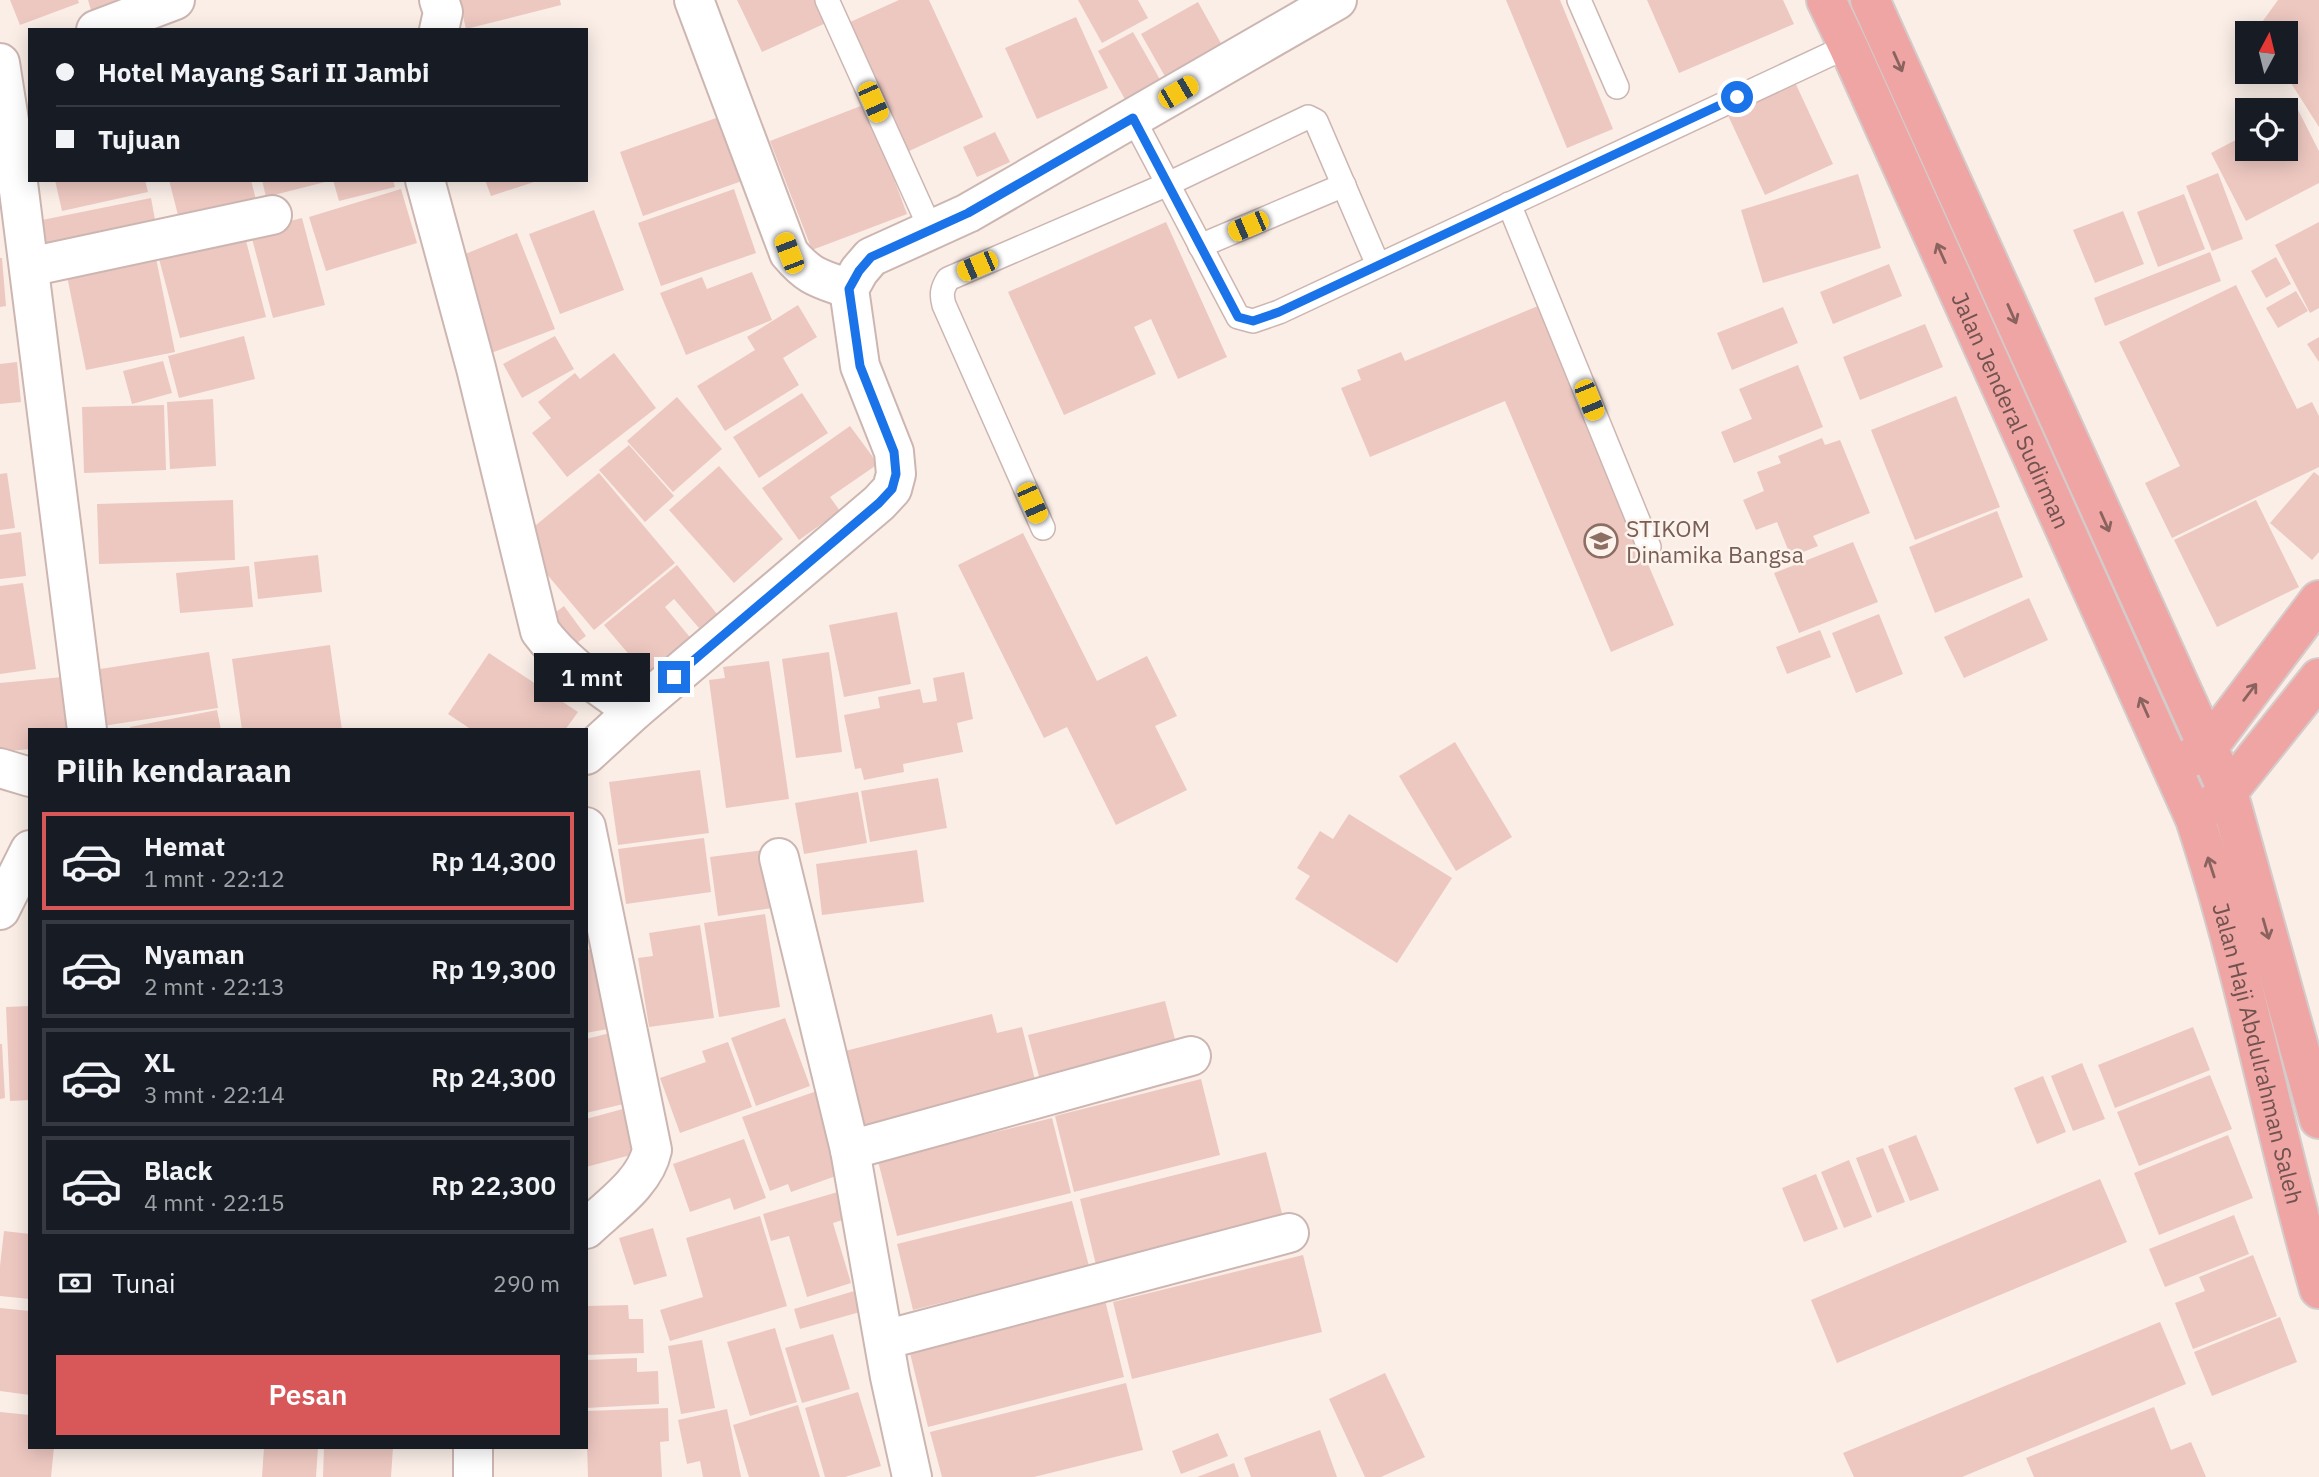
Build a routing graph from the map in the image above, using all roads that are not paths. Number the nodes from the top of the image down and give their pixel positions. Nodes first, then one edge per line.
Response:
1 (176, 0) edge
2 (439, 0) edge
3 (694, 0) edge
4 (827, 0) edge
5 (1337, 0) edge
6 (1579, 0) edge
7 (1826, 0) edge
8 (1870, 0) edge
9 (101, 28) edge
10 (439, 28) edge
11 (1848, 46) junction
12 (28, 56) edge
13 (0, 65) edge
14 (1617, 87) dead end
15 (1133, 118) junction
16 (8, 161) edge
17 (426, 182) edge
18 (1168, 184) junction
19 (1344, 185) junction
20 (1509, 204) junction
21 (272, 215) dead end
22 (930, 230) junction
23 (1200, 246) junction
24 (1378, 265) junction
25 (29, 267) junction
26 (849, 289) junction
27 (1043, 528) dead end
28 (1649, 547) dead end
29 (2319, 600) edge
30 (2319, 678) edge
31 (634, 712) junction
32 (86, 728) edge
33 (2209, 746) junction
34 (588, 753) edge
35 (0, 768) edge
36 (2172, 769) junction
37 (28, 776) edge
38 (2228, 792) junction
39 (2195, 819) junction
40 (588, 837) edge
41 (28, 854) edge
42 (779, 858) dead end
43 (0, 910) edge
44 (1191, 1056) dead end
45 (2319, 1119) edge
46 (850, 1150) junction
47 (588, 1226) edge
48 (1289, 1233) dead end
49 (2319, 1289) edge
50 (884, 1340) junction
51 (474, 1449) edge
52 (473, 1477) edge
53 (912, 1477) edge

1 - 9 street
2 - 10 street
3 - 26 street
4 - 22 lane
5 - 15 street
6 - 14 lane
7 - 11 highway, Jalan Jenderal Sudirman
8 -> 33 highway, Jalan Jenderal Sudirman
11 - 20 lane
36 -> 11 highway, Jalan Jenderal Sudirman
12 - 13 street
13 - 16 street
15 - 18 lane
15 - 22 street
16 - 25 street
17 - 31 street
18 - 19 lane
18 - 23 lane
18 - 27 lane
19 - 23 lane
19 - 24 lane
20 - 24 lane
20 - 28 lane
21 - 25 street
22 - 26 street
23 - 24 lane
25 - 32 street
26 - 31 street
33 -> 29 highway
30 - 38 highway
31 - 34 street
33 - 36 highway
33 - 38 highway, Jalan Jenderal Sudirman
35 - 37 street
36 - 39 highway, Jalan Jenderal Sudirman
38 - 39 highway
38 -> 45 highway, Jalan Haji Abdulrahman Saleh
49 -> 39 highway, Jalan Haji Abdulrahman Saleh
40 - 47 street
41 - 43 street
42 - 46 street
44 - 46 street
46 - 50 street
48 - 50 street
50 - 53 street
51 - 52 street

